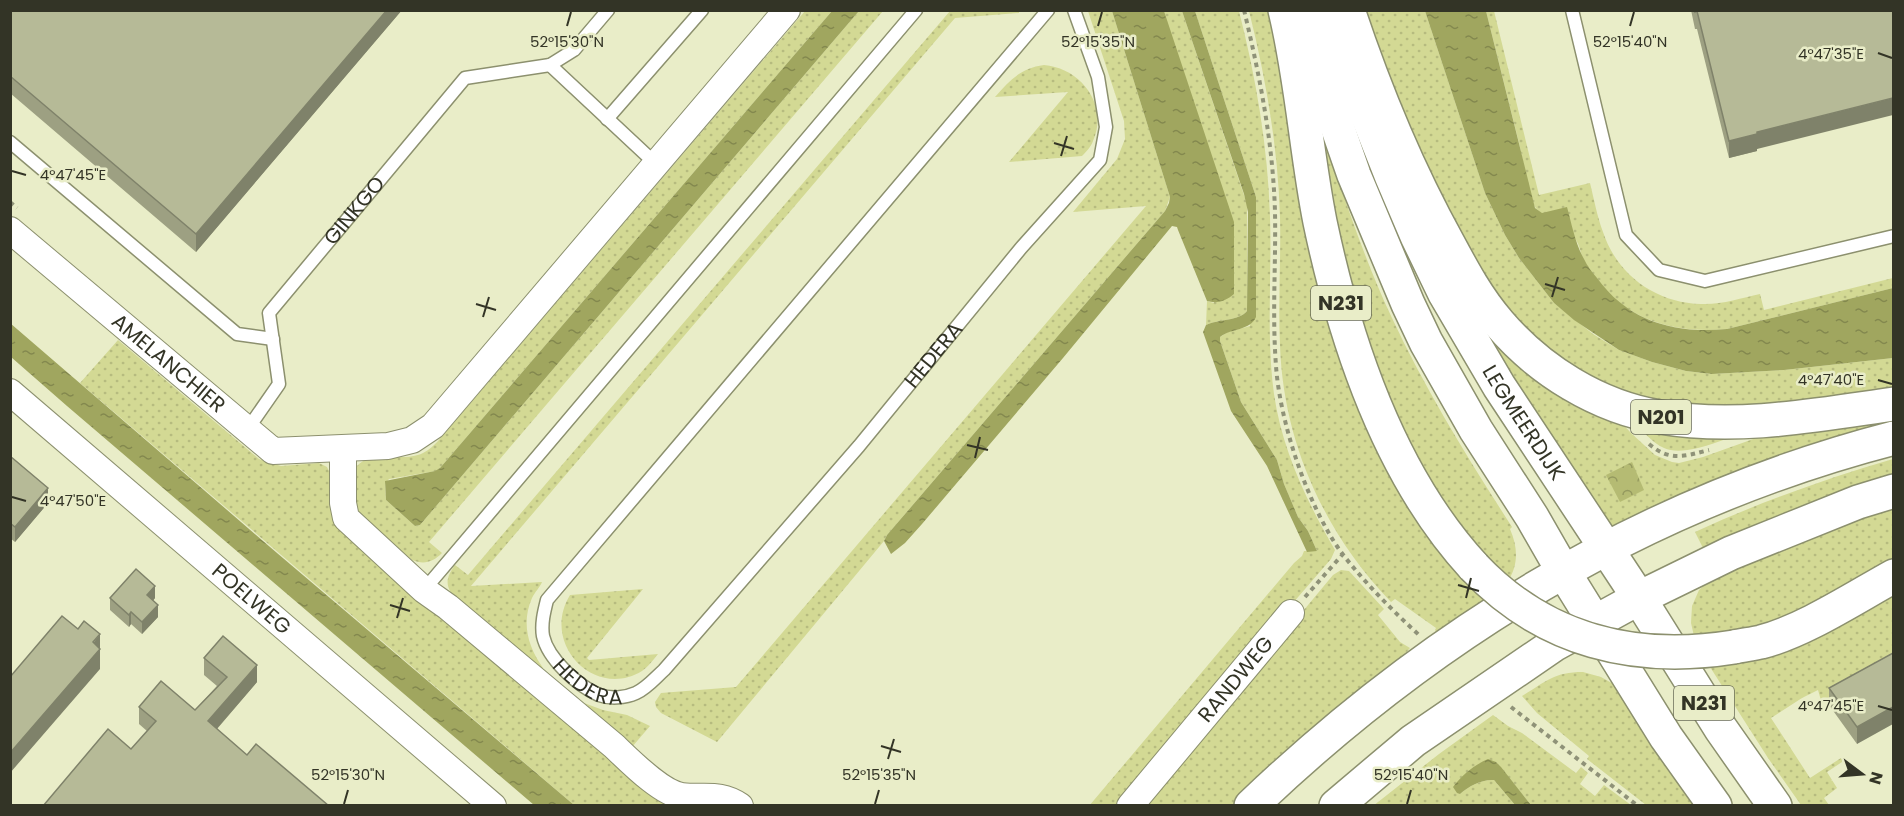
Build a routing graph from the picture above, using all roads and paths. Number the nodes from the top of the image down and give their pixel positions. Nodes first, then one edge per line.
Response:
1 (608, 10) edge
2 (702, 10) edge
3 (787, 10) edge
4 (916, 10) edge
5 (1048, 10) edge
6 (1074, 10) edge
7 (1244, 10) edge
8 (1286, 10) edge
9 (1303, 10) edge
10 (1329, 10) edge
11 (1348, 10) edge
12 (1572, 10) edge
13 (550, 65) junction
14 (607, 119) junction
15 (10, 142) edge
16 (656, 164) junction
17 (10, 202) edge
18 (15, 220) edge
19 (1893, 236) edge
20 (273, 339) junction
21 (10, 392) edge
22 (1893, 404) edge
23 (247, 430) junction
24 (1893, 438) edge
25 (343, 449) junction
26 (1893, 491) edge
27 (1606, 548) junction
28 (1343, 554) junction
29 (1563, 571) junction
30 (1893, 576) edge
31 (424, 590) junction
32 (1639, 598) junction
33 (1291, 614) joint
34 (1595, 622) junction
35 (1422, 637) dead end
36 (1510, 706) dead end
37 (492, 806) edge
38 (740, 806) edge
39 (1130, 806) edge
40 (1251, 806) edge
41 (1335, 806) edge
42 (1638, 806) edge
43 (1715, 806) edge
44 (1775, 806) edge

1 - 13 lane, GINKGO
2 - 14 lane
3 - 16 street
4 - 31 lane
5 - 6 lane, HEDERA
7 - 28 path
8 - 30 main road, N231, bridge
9 - 29 main road, LEGMEERDIJK / N231
10 - 27 main road, LEGMEERDIJK / N231
11 - 22 main road, N201
12 - 19 lane
13 - 14 lane
13 - 20 lane, GINKGO
14 - 16 lane
15 - 20 lane
16 - 25 street
17 - 18 path
18 - 23 street, AMELANCHIER
20 - 23 lane, GINKGO
21 - 37 street, POELWEG
23 - 25 street, AMELANCHIER
24 - 27 main road
25 - 31 street, HEDERA
26 - 32 main road
27 - 29 main road
27 - 32 main road, LEGMEERDIJK / N231
28 - 33 path
28 - 35 path
29 - 34 main road, LEGMEERDIJK / N231
29 - 40 main road
31 - 38 street, HEDERA
32 - 34 main road
32 - 44 main road, LEGMEERDIJK / N231
33 - 39 street, RANDWEG
34 - 41 main road
34 - 43 main road, LEGMEERDIJK / N231
36 - 42 path

